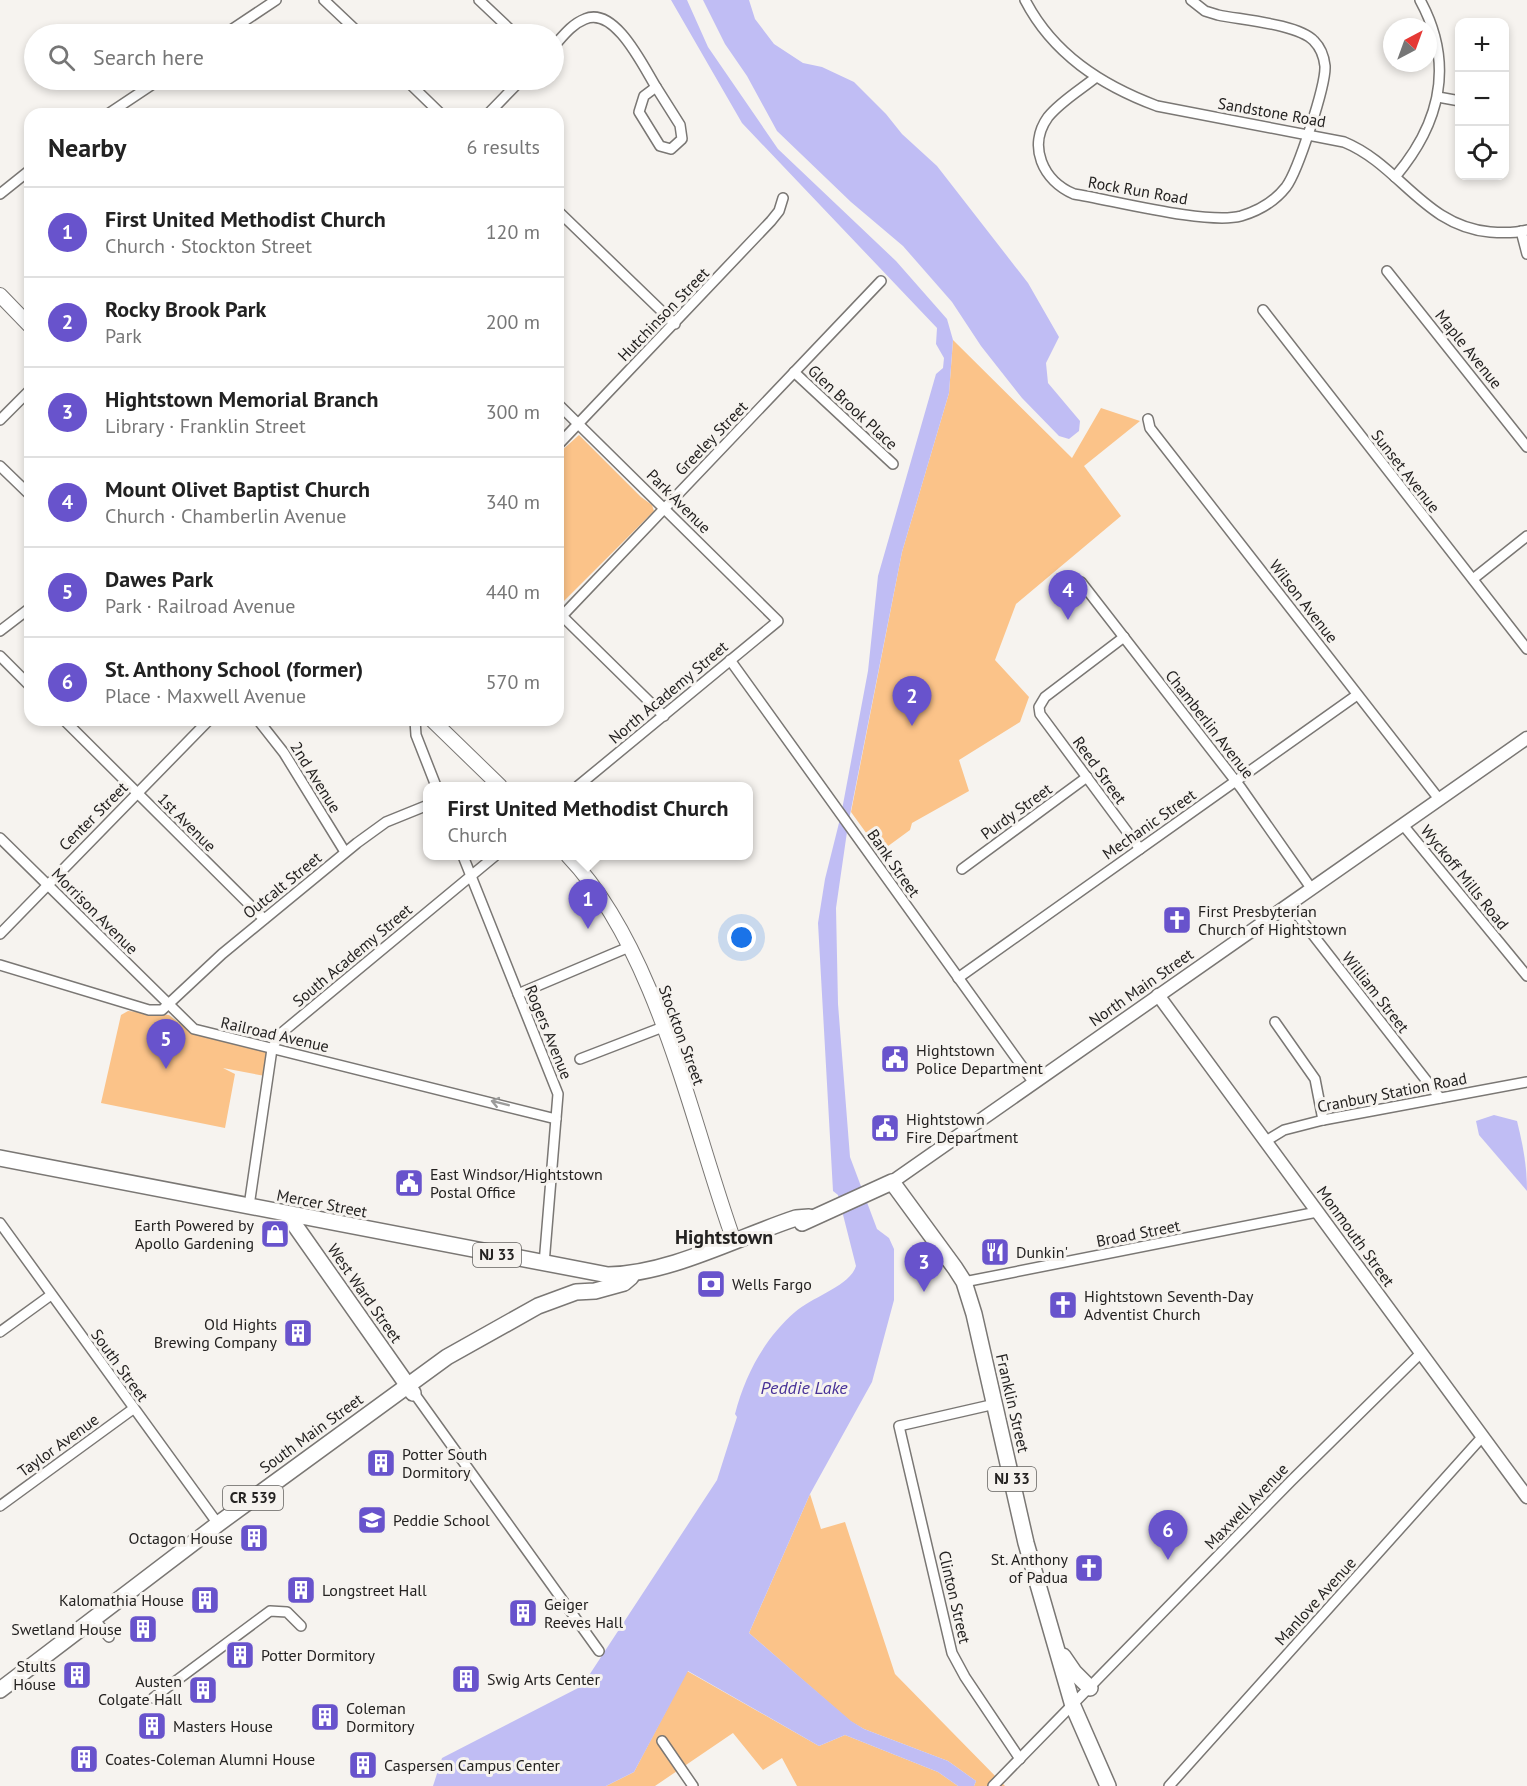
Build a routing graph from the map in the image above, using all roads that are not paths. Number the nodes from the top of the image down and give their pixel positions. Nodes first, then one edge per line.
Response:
1 (276, 0) edge
2 (324, 0) edge
3 (479, 0) edge
4 (1025, 0) edge
5 (1191, 0) edge
6 (1420, 0) edge
7 (240, 24) edge
8 (349, 24) edge
9 (504, 24) edge
10 (564, 37) edge
11 (1095, 78) junction
12 (656, 87) junction
13 (144, 90) edge
14 (416, 90) edge
15 (511, 90) edge
16 (1438, 97) junction
17 (1455, 100) edge
18 (117, 108) edge
19 (435, 108) edge
20 (494, 108) edge
21 (1308, 133) junction
22 (24, 175) edge
23 (1395, 177) junction
24 (0, 194) edge
25 (783, 198) dead end
26 (564, 217) edge
27 (1524, 230) edge
28 (1527, 254) edge
29 (1387, 271) dead end
30 (881, 281) dead end
31 (0, 295) edge
32 (1263, 310) dead end
33 (24, 320) edge
34 (675, 324) junction
35 (794, 372) junction
36 (24, 396) edge
37 (564, 410) edge
38 (1148, 419) dead end
39 (0, 420) edge
40 (579, 424) junction
41 (564, 440) edge
42 (1527, 447) edge
43 (893, 464) dead end
44 (0, 466) edge
45 (24, 489) edge
46 (665, 508) junction
47 (1527, 536) edge
48 (1473, 579) junction
49 (1081, 582) dead end
50 (564, 610) edge
51 (24, 613) edge
52 (564, 618) edge
53 (778, 621) joint
54 (0, 632) edge
55 (1124, 637) junction
56 (1527, 648) edge
57 (0, 656) edge
58 (730, 660) junction
59 (24, 680) edge
60 (1357, 695) junction
61 (664, 716) junction
62 (70, 726) edge
63 (203, 726) edge
64 (263, 726) edge
65 (415, 726) edge
66 (438, 726) edge
67 (1527, 738) edge
68 (1087, 777) junction
69 (434, 782) edge
70 (496, 782) edge
71 (583, 782) edge
72 (1236, 782) junction
73 (137, 793) junction
74 (1439, 799) junction
75 (423, 807) edge
76 (1403, 825) junction
77 (0, 838) edge
78 (1140, 849) junction
79 (345, 852) junction
80 (465, 860) edge
81 (489, 860) edge
82 (572, 860) edge
83 (962, 869) dead end
84 (471, 876) junction
85 (47, 885) junction
86 (1311, 888) junction
87 (1289, 904) junction
88 (264, 919) junction
89 (0, 934) edge
90 (629, 948) junction
91 (0, 965) edge
92 (1527, 976) edge
93 (958, 978) junction
94 (518, 994) junction
95 (1158, 995) junction
96 (169, 1005) junction
97 (1275, 1022) dead end
98 (663, 1027) junction
99 (272, 1048) junction
100 (580, 1059) dead end
101 (1527, 1082) edge
102 (1034, 1083) junction
103 (1440, 1098) junction
104 (556, 1119) junction
105 (1323, 1120) junction
106 (1266, 1141) junction
107 (0, 1158) edge
108 (892, 1182) junction
109 (867, 1194) junction
110 (905, 1197) junction
111 (249, 1206) junction
112 (1317, 1212) junction
113 (287, 1214) junction
114 (0, 1223) edge
115 (734, 1241) junction
116 (544, 1264) junction
117 (638, 1271) junction
118 (964, 1282) junction
119 (51, 1295) junction
120 (0, 1332) edge
121 (1421, 1353) junction
122 (411, 1389) junction
123 (994, 1404) junction
124 (133, 1408) junction
125 (1483, 1436) junction
126 (1527, 1497) edge
127 (0, 1506) edge
128 (218, 1524) junction
129 (301, 1626) dead end
130 (1056, 1645) junction
131 (599, 1651) dead end
132 (1090, 1688) junction
133 (0, 1690) edge
134 (153, 1698) dead end
135 (1072, 1706) junction
136 (662, 1741) dead end
137 (1020, 1758) junction
138 (693, 1786) edge
139 (993, 1786) edge
140 (1108, 1786) edge
141 (1169, 1786) edge

1 - 7 street
2 - 8 street
3 - 9 street
4 - 11 street, Sandstone Road
5 - 21 street, Rock Run Road
6 - 16 street
10 - 12 street
11 - 21 street, Sandstone Road
11 - 21 street, Rock Run Road
12 - 12 street
13 - 18 street
14 - 19 street
15 - 20 street
16 - 17 street
16 - 23 street
21 - 23 street, Sandstone Road
22 - 24 street
23 - 27 street, Sandstone Road
25 - 34 street, Hutchinson Street
26 - 34 street
27 - 28 street
29 - 42 street, Maple Avenue
30 - 35 street, Greeley Street
31 - 33 main road
32 - 48 street, Sunset Avenue
34 - 40 street, Hutchinson Street
35 - 43 street, Glen Brook Place
35 - 46 street, Greeley Street
36 - 39 street
37 - 40 street, Park Avenue
38 - 60 street, Wilson Avenue
40 - 41 street, Hutchinson Street
40 - 46 street, Park Avenue
44 - 45 street
46 - 50 street, Greeley Street
46 - 53 street, Park Avenue
47 - 48 street
48 - 56 street, Sunset Avenue
49 - 55 street, Chamberlin Avenue
51 - 54 street
52 - 61 street
53 - 58 street, North Academy Street
55 - 68 street, Reed Street
55 - 72 street, Chamberlin Avenue
57 - 59 street
58 - 61 street, North Academy Street
58 - 93 street, Bank Street
60 - 72 street, Mechanic Street
60 - 74 street, Wilson Avenue
61 - 71 street, North Academy Street
62 - 73 street, 1st Avenue
63 - 73 street, Center Street
64 - 79 street, 2nd Avenue
65 - 69 street
66 - 70 main road
67 - 74 street, North Main Street
68 - 78 street, Reed Street
68 - 83 street, Purdy Street
72 - 78 street, Mechanic Street
72 - 86 street, Chamberlin Avenue
73 - 85 street, Center Street
73 - 88 street, 1st Avenue
74 - 76 street, North Main Street
75 - 79 street, Outcalt Street
76 - 86 street, North Main Street
76 - 92 street, Wyckoff Mills Road
77 - 85 street, Morrison Avenue
78 - 93 street, Mechanic Street
79 - 88 street, Outcalt Street
80 - 84 street, Rogers Avenue
81 - 84 street, South Academy Street
82 - 90 main road, Stockton Street
84 - 94 street, Rogers Avenue
84 - 99 street, South Academy Street
85 - 89 street, Center Street
85 - 96 street, Morrison Avenue
86 - 87 street, North Main Street
87 - 95 street, North Main Street
87 - 103 street, William Street
88 - 96 street, Outcalt Street
90 - 94 street
90 - 98 main road, Stockton Street
91 - 96 street
93 - 102 street, Bank Street
94 - 104 street, Rogers Avenue
95 - 102 street, North Main Street
95 - 106 street, Monmouth Street
96 - 99 street, Railroad Avenue
97 - 105 street
98 - 100 street
98 - 115 main road, Stockton Street
104 -> 99 street, Railroad Avenue
99 - 111 street
101 - 103 street, Cranbury Station Road
102 - 108 street, North Main Street
103 - 105 street, Cranbury Station Road
104 - 116 street, Rogers Avenue
105 - 106 street, Cranbury Station Road
106 - 112 street, Monmouth Street
107 - 111 main road, Mercer Street / NJ 33
108 - 109 main road, NJ 33
108 - 110 main road, Franklin Street / NJ 33
109 - 110 main road
109 - 115 main road, NJ 33
110 - 118 main road, Franklin Street / NJ 33
111 - 113 main road, Mercer Street / NJ 33
112 - 118 street, Broad Street
112 - 121 street, Monmouth Street
113 - 116 main road, Mercer Street / NJ 33
113 - 122 main road, West Ward Street
114 - 119 street, South Street
115 - 117 main road, NJ 33
116 - 117 main road, Mercer Street / NJ 33
117 - 122 main road, South Main Street / CR 539
118 - 123 main road, Franklin Street / NJ 33
119 - 120 street
119 - 124 street, South Street
121 - 125 street, Monmouth Street
121 - 132 street, Maxwell Avenue
122 - 128 main road, South Main Street / CR 539
122 - 131 street
123 - 130 main road, Franklin Street / NJ 33
123 - 137 street, Clinton Street
124 - 127 street, Taylor Avenue
124 - 128 street, South Street
125 - 126 street, Monmouth Street
125 - 141 street, Manlove Avenue
128 - 133 main road, South Main Street / CR 539
129 - 134 street
130 - 132 main road
130 - 135 main road, Franklin Street / NJ 33
132 - 135 street, Maxwell Avenue
135 - 137 street, Maxwell Avenue
135 - 140 main road, Franklin Street / NJ 33
136 - 138 street
137 - 139 street, Maxwell Avenue

